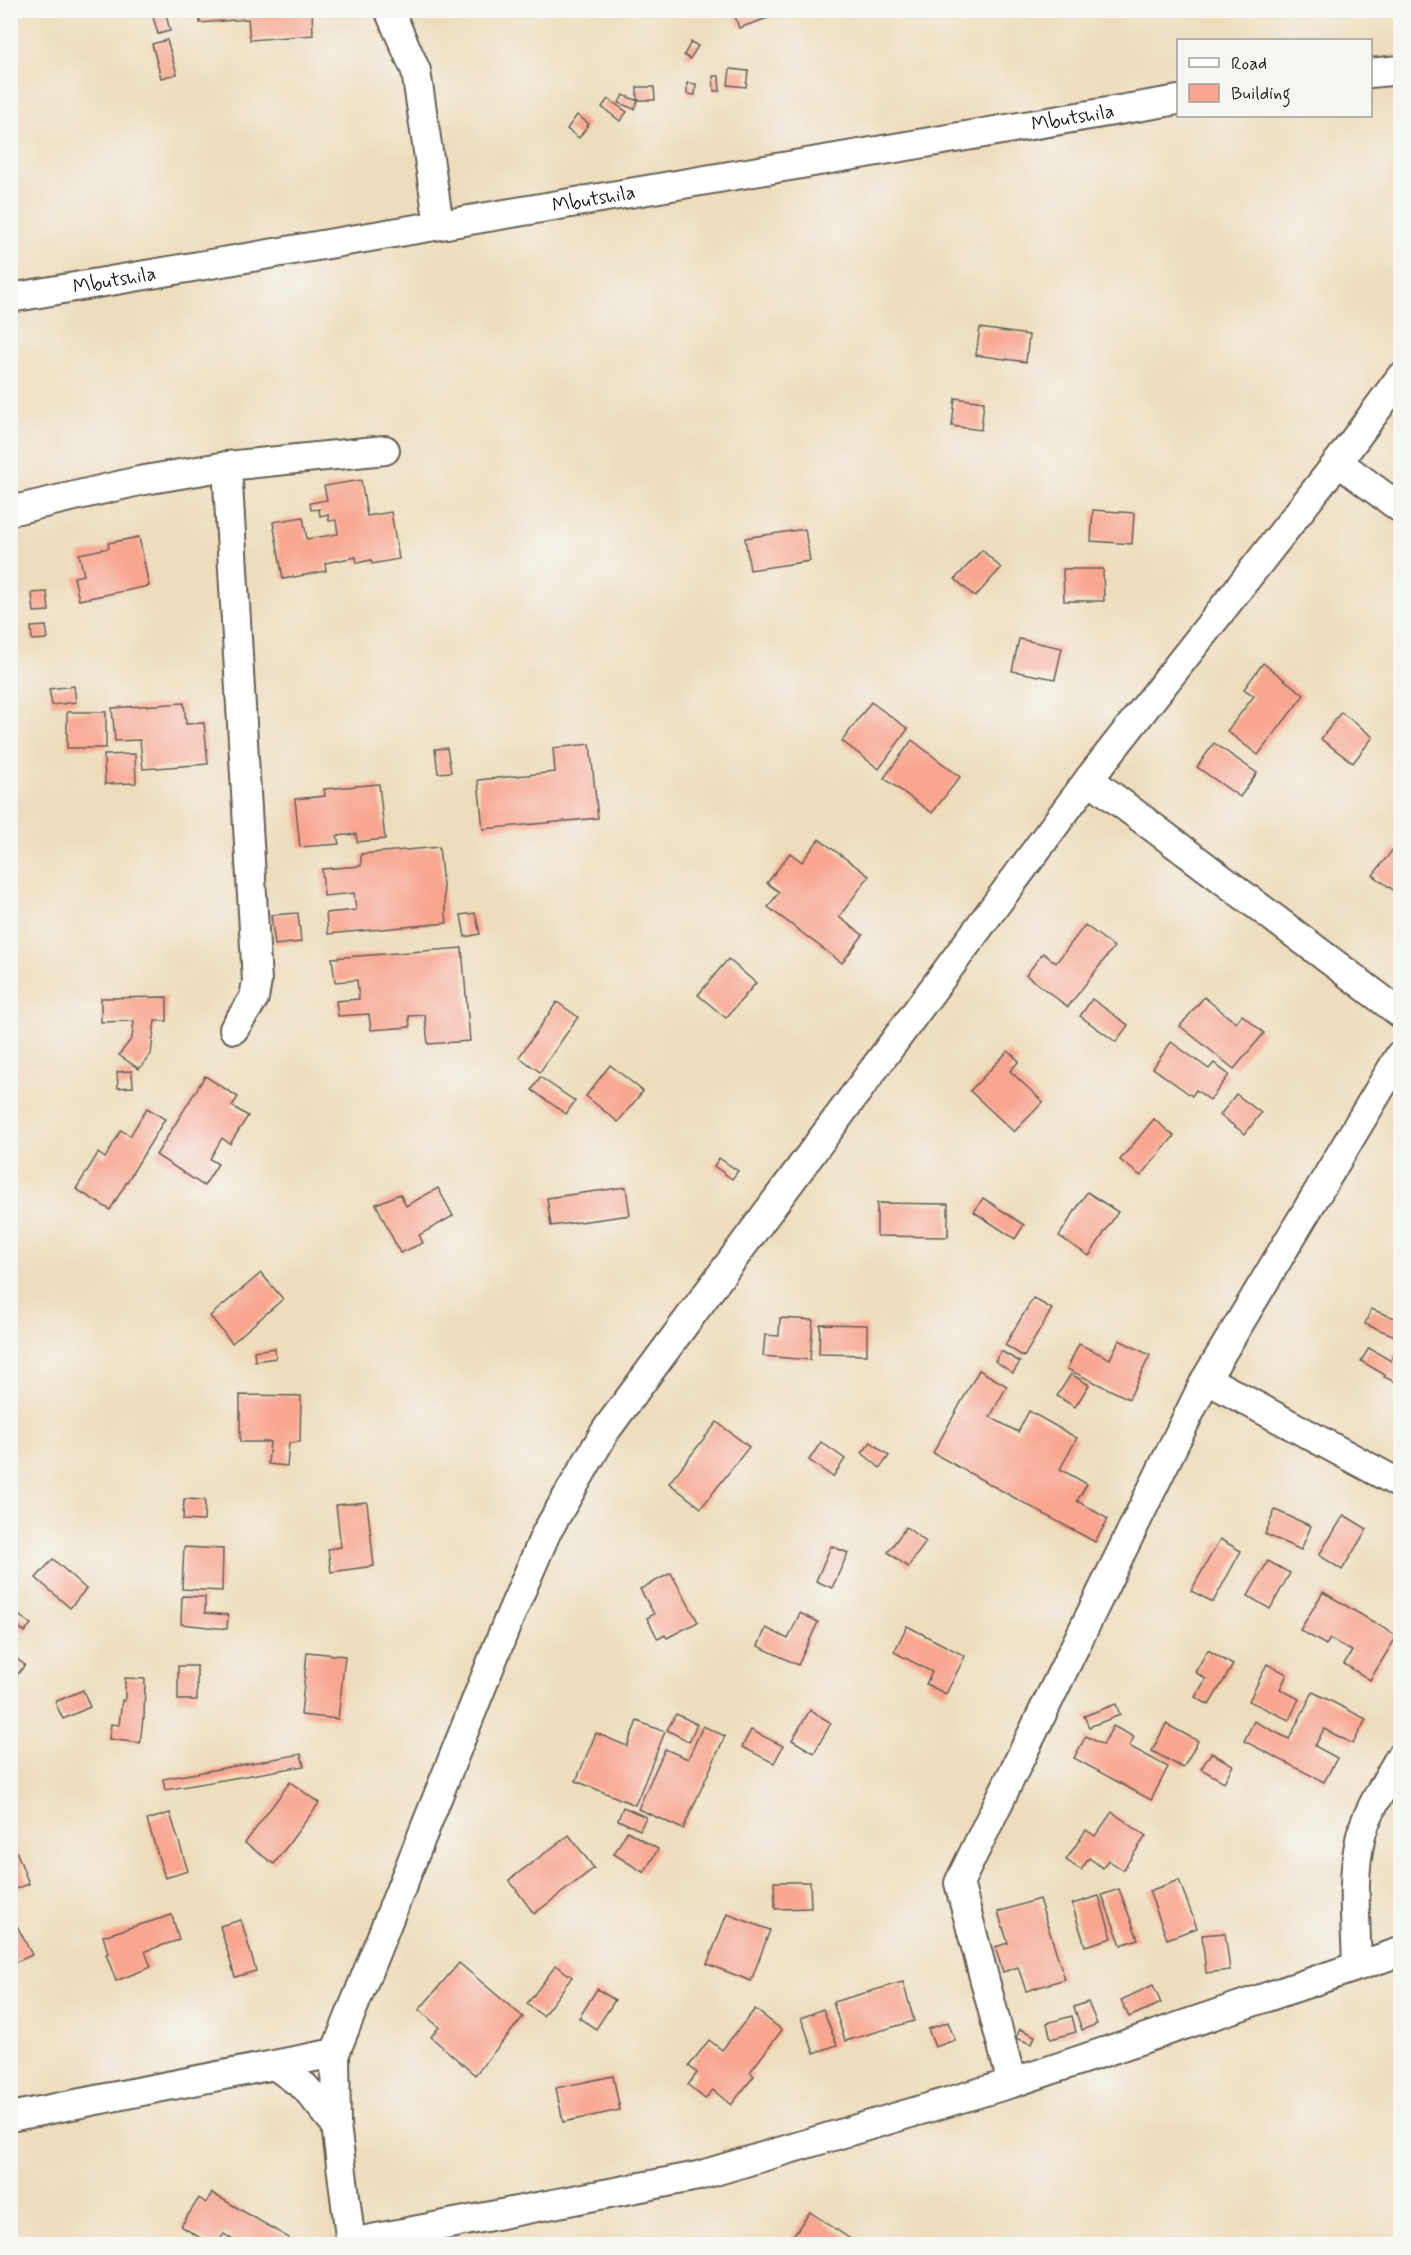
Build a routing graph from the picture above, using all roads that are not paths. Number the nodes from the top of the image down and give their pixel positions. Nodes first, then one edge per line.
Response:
1 (389, 10) edge
2 (1401, 70) edge
3 (1372, 73) edge
4 (1177, 100) edge
5 (439, 225) junction
6 (10, 298) edge
7 (1401, 378) edge
8 (385, 450) dead end
9 (1338, 462) junction
10 (227, 466) junction
11 (1401, 508) edge
12 (10, 511) edge
13 (1089, 779) junction
14 (1401, 1013) edge
15 (234, 1029) dead end
16 (1401, 1054) edge
17 (1206, 1379) junction
18 (1401, 1484) edge
19 (1401, 1756) edge
20 (1401, 1952) edge
21 (1357, 1966) junction
22 (335, 2053) junction
23 (276, 2066) junction
24 (1012, 2084) junction
25 (10, 2117) edge
26 (336, 2125) junction
27 (351, 2244) edge

1 - 5 street
2 - 3 street
4 - 5 street, Mbutshila
5 - 6 street, Mbutshila
7 - 9 street
8 - 10 street
9 - 11 street
9 - 13 street
10 - 12 street
10 - 15 street
13 - 14 street
13 - 22 street
16 - 17 street
17 - 18 street
17 - 24 street
19 - 21 street
20 - 21 street
21 - 24 street
22 - 23 street
22 - 26 street
23 - 25 street
23 - 26 street
24 - 27 street
26 - 27 street

